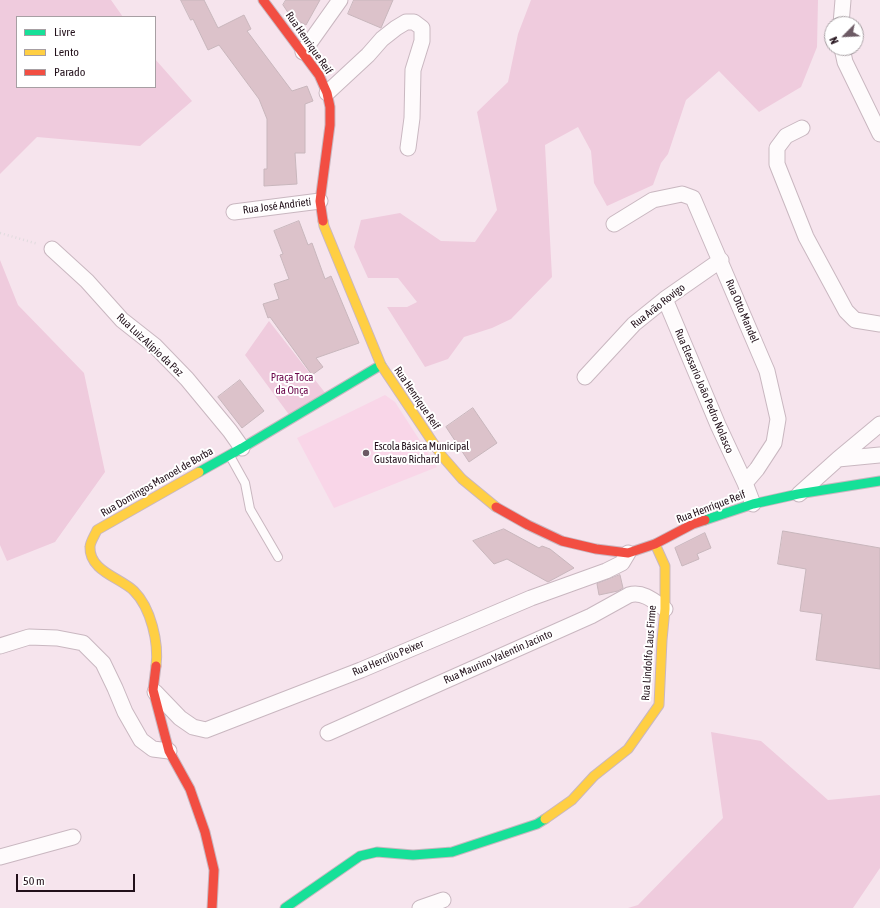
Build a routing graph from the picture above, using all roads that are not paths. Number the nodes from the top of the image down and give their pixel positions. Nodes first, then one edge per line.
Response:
1 (263, 0) edge
2 (340, 0) edge
3 (843, 0) edge
4 (842, 16) edge
5 (303, 52) junction
6 (844, 56) edge
7 (327, 93) junction
8 (802, 128) dead end
9 (880, 134) edge
10 (408, 148) dead end
11 (320, 201) junction
12 (234, 212) dead end
13 (614, 224) dead end
14 (52, 248) road end
15 (721, 260) junction
16 (665, 299) junction
17 (880, 324) edge
18 (381, 365) junction
19 (585, 377) dead end
20 (880, 424) edge
21 (236, 451) junction
22 (880, 455) edge
23 (838, 459) junction
24 (880, 481) edge
25 (745, 483) junction
26 (798, 494) junction
27 (753, 504) junction
28 (655, 544) junction
29 (628, 553) junction
30 (278, 557) dead end
31 (665, 609) junction
32 (0, 646) edge
33 (153, 690) junction
34 (328, 733) dead end
35 (169, 751) junction
36 (73, 837) dead end
37 (0, 857) edge
38 (443, 900) dead end
39 (212, 908) edge
40 (285, 908) edge
41 (420, 908) edge

1 - 5 street, Rua Henrique Reif
2 - 5 street
3 - 4 street
5 - 7 street, Rua Henrique Reif
6 - 9 street
7 - 10 street
7 - 11 street, Rua Henrique Reif
8 - 17 street
11 - 12 street, Rua José Andrieti
11 - 18 street, Rua Henrique Reif
13 - 15 street, Rua Otto Mandel
14 - 21 street, Rua Luiz Alípio da Paz
15 - 16 street, Rua Arão Rovigo
15 - 25 street, Rua Otto Mandel
16 - 19 street, Rua Arão Rovigo
16 - 25 street, Rua Elessario João Pedro Nolasco
18 - 21 street, Rua Domingos Manoel de Borba
18 - 29 street, Rua Henrique Reif
20 - 23 street
21 - 30 lane
21 - 33 street, Rua Domingos Manoel de Borba
22 - 23 street
23 - 26 street
24 - 26 street, Rua Henrique Reif
25 - 27 street
26 - 27 street, Rua Henrique Reif
27 - 28 street, Rua Henrique Reif
28 - 29 street, Rua Henrique Reif
28 - 31 street, Rua Lindolfo Laus Firme
29 - 33 street, Rua Hercílio Peixer
31 - 34 street, Rua Maurino Valentin Jacinto
31 - 40 street, Rua Lindolfo Laus Firme
32 - 35 street
33 - 35 street, Rua Domingos Manoel de Borba
35 - 39 street, Rua Domingos Manoel de Borba
36 - 37 street
38 - 41 street

